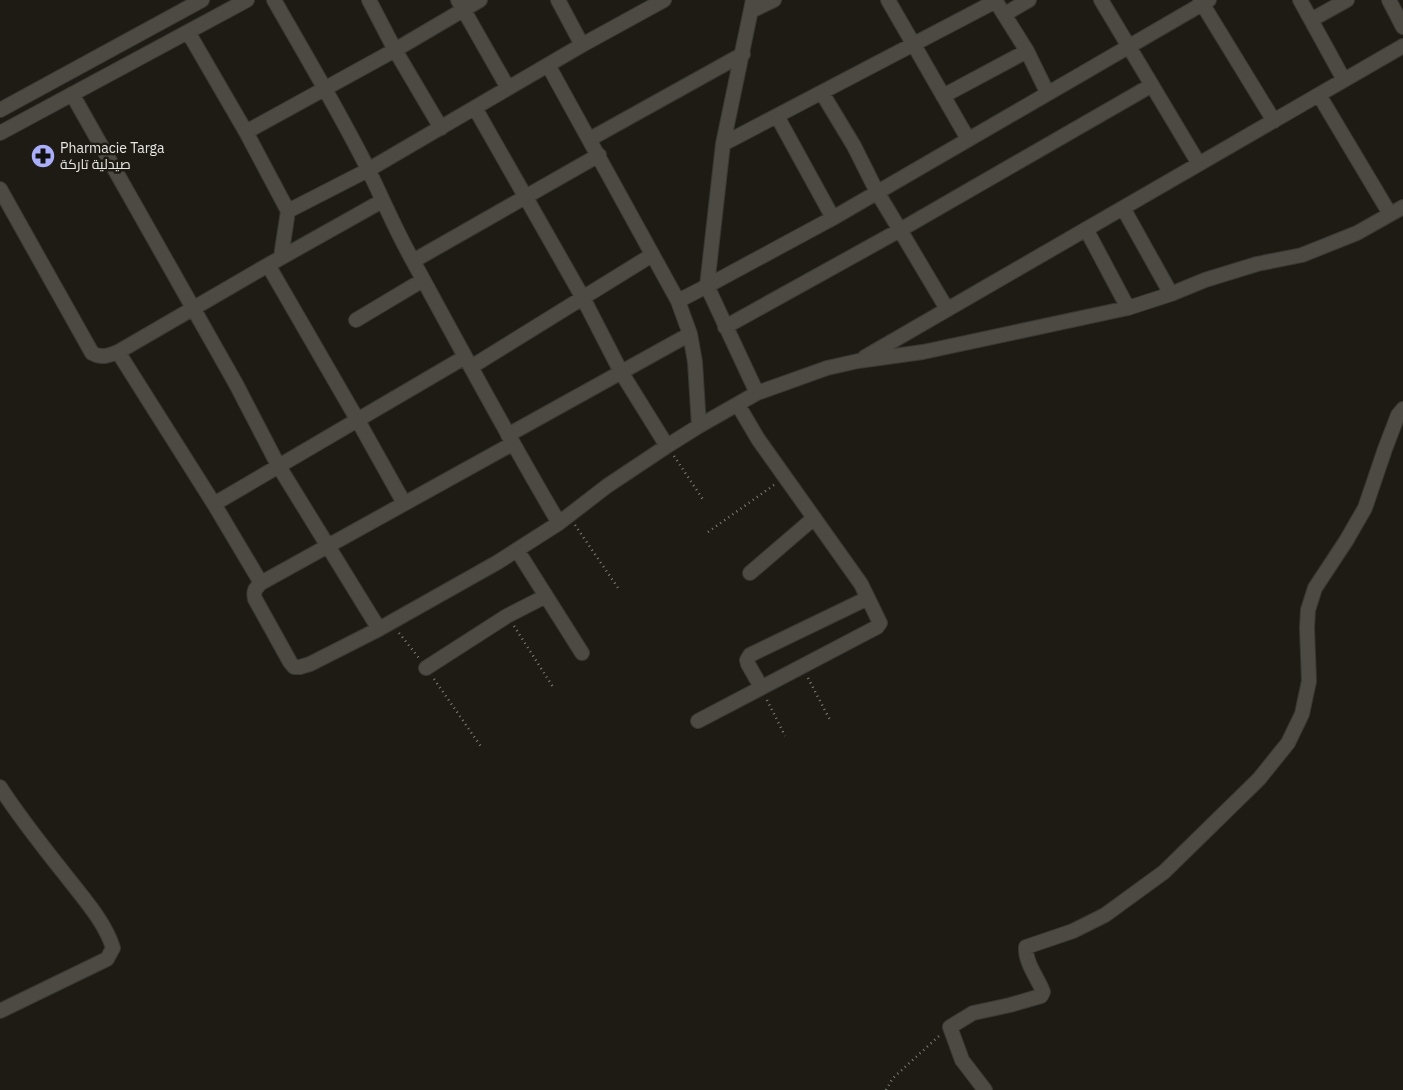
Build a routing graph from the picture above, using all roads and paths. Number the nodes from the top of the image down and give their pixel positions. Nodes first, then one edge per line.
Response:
1 (202, 0) edge
2 (248, 0) edge
3 (274, 0) edge
4 (369, 0) edge
5 (480, 0) edge
6 (558, 0) edge
7 (664, 0) edge
8 (774, 0) edge
9 (888, 0) edge
10 (996, 0) edge
11 (1028, 0) edge
12 (1101, 0) edge
13 (1300, 0) edge
14 (1347, 0) edge
15 (1389, 0) edge
16 (1204, 1) edge
17 (460, 5) edge
18 (752, 6) edge
19 (1005, 14) junction
20 (1311, 20) junction
21 (1403, 26) edge
22 (188, 32) junction
23 (914, 44) junction
24 (582, 45) junction
25 (1128, 46) junction
26 (1403, 46) edge
27 (395, 50) junction
28 (1027, 51) junction
29 (743, 54) junction
30 (548, 65) junction
31 (1344, 80) junction
32 (1152, 85) junction
33 (324, 88) junction
34 (508, 88) junction
35 (1047, 92) junction
36 (822, 93) junction
37 (72, 94) junction
38 (1319, 95) junction
39 (943, 96) junction
40 (475, 108) junction
41 (0, 110) edge
42 (778, 116) junction
43 (1274, 121) junction
44 (441, 128) junction
45 (246, 132) junction
46 (0, 133) edge
47 (590, 139) junction
48 (968, 139) junction
49 (724, 144) junction
50 (599, 155) junction
51 (1199, 164) junction
52 (368, 170) junction
53 (0, 190) edge
54 (878, 192) junction
55 (526, 197) junction
56 (382, 202) junction
57 (1403, 207) edge
58 (1123, 208) junction
59 (288, 211) junction
60 (1390, 214) junction
61 (833, 218) junction
62 (1086, 229) junction
63 (900, 230) junction
64 (652, 255) junction
65 (281, 257) junction
66 (412, 261) junction
67 (268, 265) junction
68 (423, 280) junction
69 (707, 286) junction
70 (1171, 294) junction
71 (583, 298) junction
72 (678, 301) junction
73 (1128, 308) junction
74 (193, 309) junction
75 (947, 309) junction
76 (356, 320) dead end
77 (725, 327) junction
78 (690, 334) junction
79 (118, 352) junction
80 (858, 361) junction
81 (468, 362) junction
82 (621, 372) junction
83 (757, 393) junction
84 (738, 405) junction
85 (1403, 409) edge
86 (358, 419) junction
87 (699, 426) junction
88 (510, 440) junction
89 (667, 446) junction
90 (278, 465) junction
91 (785, 476) junction
92 (704, 501) dead end
93 (404, 503) junction
94 (214, 504) junction
95 (814, 518) junction
96 (564, 519) junction
97 (708, 532) dead end
98 (330, 546) junction
99 (517, 550) junction
100 (750, 573) dead end
101 (261, 583) junction
102 (618, 588) dead end
103 (546, 596) junction
104 (868, 598) junction
105 (508, 616) junction
106 (384, 626) junction
107 (582, 653) dead end
108 (802, 666) junction
109 (426, 668) junction
110 (553, 687) dead end
111 (761, 687) junction
112 (698, 721) dead end
113 (831, 722) dead end
114 (785, 736) dead end
115 (482, 748) dead end
116 (0, 787) edge
117 (0, 1011) edge
118 (950, 1027) junction
119 (886, 1090) edge
120 (985, 1090) edge

1 - 41 street
2 - 22 street
3 - 33 street
4 - 27 street
5 - 17 street
6 - 24 street
7 - 24 street
8 - 18 street
9 - 23 street
10 - 19 street
10 - 23 street
11 - 19 street
12 - 25 street
13 - 20 street
14 - 20 street
15 - 21 street
16 - 25 street
16 - 43 street
17 - 27 street
17 - 34 street
18 - 29 street
19 - 28 street
20 - 31 street
22 - 37 street
22 - 45 street
23 - 36 street
23 - 39 street
24 - 30 street
25 - 32 street
25 - 35 street
26 - 31 street
27 - 33 street
27 - 44 street
28 - 35 street
28 - 39 street
29 - 47 street
29 - 49 street
30 - 34 street
30 - 47 street
31 - 38 street
32 - 51 street
32 - 63 street
33 - 45 street
33 - 52 street
34 - 40 street
35 - 48 street
36 - 42 street
36 - 54 street
37 - 46 street
37 - 74 street
38 - 43 street
38 - 60 street
39 - 48 street
40 - 44 street
40 - 55 street
42 - 49 street
42 - 61 street
43 - 51 street
44 - 52 street
45 - 59 street
47 - 50 street
48 - 54 street
49 - 69 street
50 - 55 street
50 - 64 street
51 - 58 street
52 - 56 street
52 - 59 street
53 - 79 street
54 - 61 street
54 - 63 street
55 - 66 street
55 - 71 street
56 - 65 street
56 - 66 street
57 - 60 street
58 - 62 street
58 - 70 street
59 - 65 street
60 - 70 street
61 - 69 street
62 - 73 street
62 - 75 street
63 - 75 street
63 - 77 street
64 - 71 street
64 - 72 street
65 - 67 street
66 - 68 street
67 - 74 street
67 - 86 street
68 - 76 street
68 - 81 street
69 - 72 street
69 - 77 street
70 - 73 street
71 - 81 street
71 - 82 street
72 - 78 street
73 - 80 street
74 - 79 street
74 - 90 street
75 - 80 street
77 - 83 street
78 - 82 street
78 - 87 street
79 - 94 street
80 - 83 street
81 - 86 street
81 - 88 street
82 - 88 street
82 - 89 street
83 - 84 street
84 - 87 street
84 - 91 street
85 - 118 street
86 - 90 street
86 - 93 street
87 - 89 street
88 - 93 street
88 - 96 street
89 - 92 path
89 - 96 street
90 - 94 street
90 - 98 street
91 - 95 street
91 - 97 path
93 - 98 street
94 - 101 street
95 - 100 street
95 - 104 street
96 - 99 street
96 - 102 path
98 - 101 street
98 - 106 street
99 - 103 street
99 - 106 street
101 - 106 street
103 - 105 street
103 - 107 street
104 - 108 street
104 - 111 street
105 - 109 street
105 - 110 path
106 - 109 path
108 - 111 street
108 - 113 path
109 - 115 path
111 - 112 street
111 - 114 path
116 - 117 street
118 - 119 path
118 - 120 street

